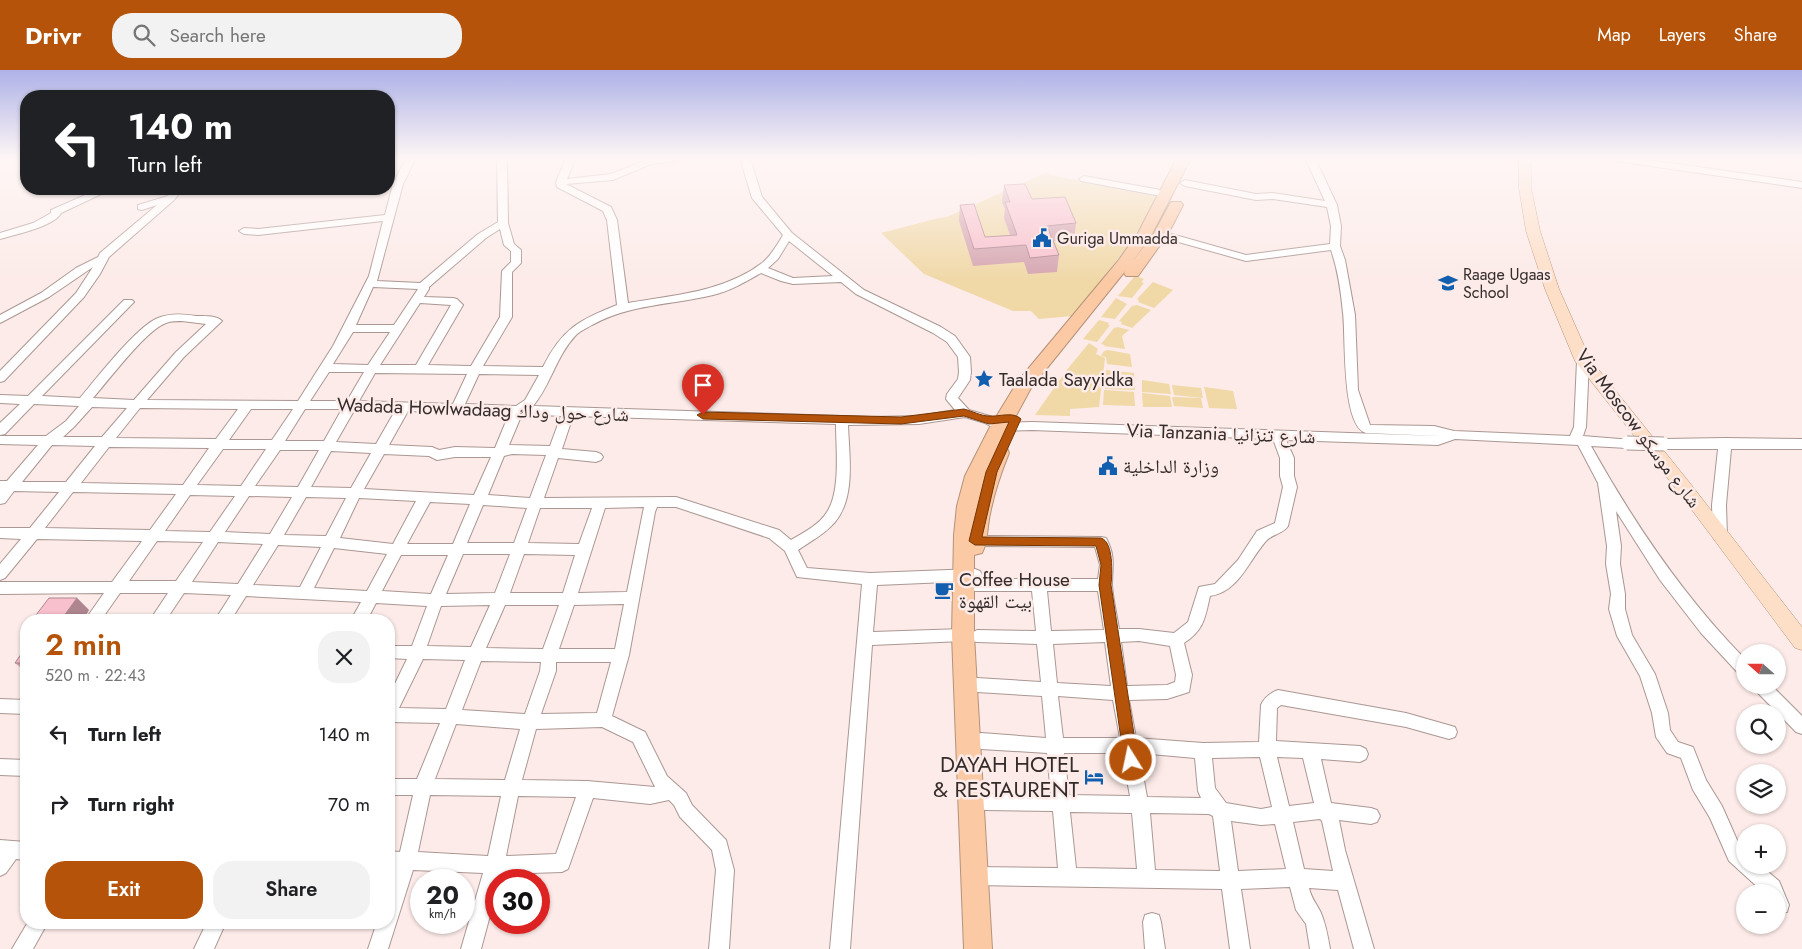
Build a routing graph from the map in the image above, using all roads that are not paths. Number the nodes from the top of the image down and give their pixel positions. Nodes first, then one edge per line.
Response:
1 (84, 199) edge
2 (158, 199) edge
3 (163, 199) edge
4 (394, 199) edge
5 (503, 199) edge
6 (585, 199) edge
7 (758, 199) edge
8 (1153, 199) edge
9 (1169, 199) edge
10 (1171, 199) edge
11 (1293, 199) edge
12 (1329, 199) edge
13 (1527, 199) edge
14 (1167, 203) junction
15 (1332, 205) junction
16 (142, 207) dead end
17 (389, 217) junction
18 (503, 223) junction
19 (244, 231) dead end
20 (1161, 234) junction
21 (788, 235) junction
22 (0, 236) edge
23 (1335, 246) junction
24 (102, 259) junction
25 (760, 269) junction
26 (842, 279) junction
27 (371, 284) junction
28 (423, 286) junction
29 (415, 300) junction
30 (128, 302) dead end
31 (623, 307) junction
32 (0, 320) edge
33 (349, 328) junction
34 (396, 329) junction
35 (1075, 334) junction
36 (1583, 361) junction
37 (327, 368) junction
38 (372, 368) junction
39 (419, 370) junction
40 (474, 371) junction
41 (547, 371) junction
42 (0, 378) edge
43 (0, 399) edge
44 (30, 400) junction
45 (84, 401) junction
46 (137, 404) junction
47 (248, 404) junction
48 (302, 404) junction
49 (350, 405) junction
50 (403, 408) junction
51 (457, 408) junction
52 (517, 411) junction
53 (570, 411) junction
54 (964, 413) junction
55 (842, 420) junction
56 (1004, 422) junction
57 (1366, 428) junction
58 (0, 431) edge
59 (1303, 431) junction
60 (1276, 434) junction
61 (1454, 435) junction
62 (0, 440) edge
63 (49, 441) junction
64 (1578, 441) junction
65 (1725, 443) junction
66 (104, 444) junction
67 (219, 444) junction
68 (1802, 444) edge
69 (276, 445) junction
70 (326, 446) junction
71 (378, 449) junction
72 (555, 451) junction
73 (499, 453) junction
74 (596, 457) dead end
75 (1605, 483) junction
76 (5, 486) edge
77 (71, 487) junction
78 (185, 490) junction
79 (246, 490) junction
80 (300, 491) junction
81 (355, 493) junction
82 (425, 498) junction
83 (0, 499) edge
84 (479, 501) junction
85 (653, 502) junction
86 (535, 503) junction
87 (600, 503) junction
88 (0, 533) edge
89 (34, 534) junction
90 (1720, 536) junction
91 (152, 537) junction
92 (215, 537) junction
93 (273, 540) junction
94 (975, 541) junction
95 (332, 542) junction
96 (518, 548) junction
97 (790, 548) junction
98 (396, 550) junction
99 (457, 550) junction
100 (585, 550) junction
101 (0, 574) edge
102 (870, 579) junction
103 (971, 579) junction
104 (1039, 585) junction
105 (1105, 585) junction
106 (117, 586) junction
107 (180, 586) junction
108 (0, 588) edge
109 (242, 590) junction
110 (305, 592) junction
111 (371, 597) junction
112 (633, 598) junction
113 (436, 600) junction
114 (500, 600) junction
115 (569, 600) junction
116 (97, 614) edge
117 (162, 614) edge
118 (227, 614) edge
119 (362, 614) edge
120 (970, 636) junction
121 (1112, 637) junction
122 (1044, 638) junction
123 (866, 639) junction
124 (1176, 640) junction
125 (1802, 642) edge
126 (395, 652) edge
127 (416, 653) junction
128 (476, 653) junction
129 (621, 655) junction
130 (549, 656) junction
131 (1736, 659) edge
132 (977, 685) junction
133 (1049, 689) junction
134 (1120, 693) junction
135 (1770, 694) edge
136 (395, 701) edge
137 (0, 706) edge
138 (20, 707) edge
139 (395, 713) edge
140 (452, 716) junction
141 (603, 720) junction
142 (530, 722) junction
143 (1802, 727) edge
144 (1449, 732) dead end
145 (981, 741) junction
146 (1128, 745) junction
147 (1055, 746) junction
148 (1310, 750) junction
149 (1203, 751) junction
150 (1267, 751) junction
151 (1360, 754) dead end
152 (0, 767) edge
153 (20, 768) edge
154 (395, 787) edge
155 (423, 787) junction
156 (587, 789) junction
157 (510, 790) junction
158 (671, 792) junction
159 (985, 802) junction
160 (1060, 802) junction
161 (1140, 804) junction
162 (1324, 810) junction
163 (1221, 811) junction
164 (1282, 815) junction
165 (1371, 816) dead end
166 (13, 850) edge
167 (1736, 855) edge
168 (395, 860) edge
169 (407, 860) junction
170 (495, 865) junction
171 (0, 867) edge
172 (1757, 874) edge
173 (982, 876) junction
174 (1068, 877) junction
175 (1298, 878) junction
176 (1147, 879) junction
177 (1231, 880) junction
178 (1344, 881) junction
179 (1768, 884) edge
180 (395, 897) edge
181 (1152, 922) dead end
182 (35, 929) edge
183 (214, 929) edge
184 (384, 929) edge
185 (22, 949) edge
186 (204, 949) edge
187 (378, 949) edge
188 (471, 949) edge
189 (719, 949) edge
190 (840, 949) edge
191 (978, 949) edge
192 (992, 949) edge
193 (1156, 949) edge
194 (1240, 949) edge
195 (1320, 949) edge
196 (1364, 949) edge

1 - 22 street
2 - 16 street
3 - 24 street
4 - 17 street
5 - 18 street
6 - 31 street
7 - 21 street
8 - 14 street
9 - 14 highway
10 - 14 highway
11 - 15 street
12 - 15 street
13 - 36 main road, Via Moscow شارع موسكو
14 - 20 highway
14 - 35 highway
15 - 23 street
17 - 19 street
17 - 27 street
18 - 28 street
18 - 40 street
20 - 23 street
20 - 35 highway
21 - 25 street
21 - 26 street
23 - 57 street
24 - 32 street
24 - 42 street
25 - 26 street
25 - 31 street
26 - 54 street
27 - 28 street
27 - 33 street
28 - 29 street
29 - 34 street
29 - 39 street
30 - 44 street
31 - 41 street
33 - 34 street
33 - 37 street
34 - 38 street
35 - 56 highway
36 - 64 street
36 - 90 main road, Via Moscow شارع موسكو
37 - 38 street
37 - 48 street
38 - 39 street
38 - 49 street
39 - 40 street
40 - 41 street
40 - 51 street
41 - 52 street
43 - 44 street, Wadada Howlwadaag شارع حول وداك
44 - 45 street, Wadada Howlwadaag شارع حول وداك
44 - 58 street
45 - 46 street, Wadada Howlwadaag شارع حول وداك
45 - 46 street
45 - 63 street
46 - 47 street, Wadada Howlwadaag شارع حول وداك
46 - 66 street
47 - 48 street, Wadada Howlwadaag شارع حول وداك
47 - 67 street
48 - 49 street, Wadada Howlwadaag شارع حول وداك
48 - 69 street
49 - 50 street, Wadada Howlwadaag شارع حول وداك
49 - 70 street
50 - 51 street, Wadada Howlwadaag شارع حول وداك
50 - 71 street
51 - 52 street, Wadada Howlwadaag شارع حول وداك
52 - 53 street, Wadada Howlwadaag شارع حول وداك
52 - 73 street
53 - 55 street, Wadada Howlwadaag شارع حول وداك
53 - 72 street
54 - 55 street, Wadada Howlwadaag شارع حول وداك
54 - 56 street, Via Tanzania شارع تنزانيا
55 - 97 street
56 - 59 street, Via Tanzania شارع تنزانيا
56 - 60 street, Via Tanzania شارع تنزانيا
56 - 94 highway
56 - 103 highway
57 - 59 street, Via Tanzania شارع تنزانيا
57 - 61 street, Via Tanzania شارع تنزانيا
59 - 60 street, Via Tanzania شارع تنزانيا
59 - 61 street, Via Tanzania شارع تنزانيا
60 - 124 street
61 - 64 street, Via Tanzania شارع تنزانيا
62 - 63 street
63 - 66 street
63 - 76 street
64 - 65 street, Via Tanzania شارع تنزانيا, bridge
64 - 75 street
65 - 68 street, Via Tanzania شارع تنزانيا
65 - 90 street
66 - 67 street
66 - 77 street
67 - 69 street
67 - 78 street
69 - 70 street
69 - 79 street
70 - 71 street
70 - 80 street
71 - 73 street
71 - 81 street
72 - 73 street
72 - 74 street
72 - 86 street
73 - 84 street
75 - 131 street
75 - 167 street
76 - 77 street
76 - 83 street
77 - 78 street
77 - 89 street
78 - 79 street
78 - 91 street
79 - 80 street
79 - 92 street
80 - 81 street
80 - 93 street
81 - 82 street
81 - 95 street
82 - 84 street
82 - 98 street
84 - 86 street
84 - 99 street
85 - 87 street
85 - 97 street
85 - 112 street
86 - 87 street
86 - 96 street
87 - 100 street
88 - 89 street
89 - 91 street
89 - 101 street
90 - 125 main road, Via Moscow شارع موسكو
91 - 92 street
91 - 106 street
92 - 93 street
92 - 107 street
93 - 95 street
93 - 109 street
94 - 103 highway
94 - 105 street
95 - 98 street
95 - 110 street
96 - 99 street
96 - 100 street
96 - 114 street
97 - 102 street
98 - 99 street
98 - 111 street
99 - 113 street
100 - 115 street
102 - 103 street
102 - 123 street
103 - 104 street
103 - 120 highway
104 - 105 street
104 - 122 street
105 - 121 street
106 - 107 street
106 - 108 street
106 - 116 street
107 - 109 street
107 - 117 street
109 - 110 street
109 - 118 street
110 - 111 street
111 - 113 street
111 - 119 street
112 - 115 street
112 - 129 street
113 - 114 street
113 - 127 street
114 - 115 street
114 - 128 street
115 - 130 street
120 - 122 street
120 - 123 street
120 - 132 highway
120 - 173 highway
121 - 122 street
121 - 124 street
121 - 134 street
122 - 133 street
123 - 190 street
124 - 134 street
126 - 127 street
127 - 128 street
127 - 136 street
128 - 130 street
128 - 140 street
129 - 130 street
129 - 141 street
130 - 142 street
132 - 133 street
132 - 145 highway
133 - 134 street
133 - 147 street
134 - 146 street
135 - 143 street
137 - 138 street
139 - 140 street
140 - 142 street
140 - 155 street
141 - 142 street
141 - 158 street
142 - 157 street
144 - 150 street
145 - 147 street
145 - 159 highway
146 - 147 street
146 - 149 street
146 - 161 street
147 - 160 street
148 - 150 street
148 - 151 street
148 - 162 street
149 - 150 street
149 - 163 street
150 - 164 street
152 - 153 street
154 - 155 street
155 - 157 street
155 - 169 street
156 - 157 street
156 - 158 street
156 - 170 street
157 - 170 street
158 - 189 street
159 - 160 street
159 - 173 highway
160 - 161 street
160 - 174 street
161 - 163 street
161 - 176 street
162 - 164 street
162 - 165 street
162 - 178 street
163 - 164 street
163 - 177 street
164 - 175 street
166 - 171 street
168 - 169 street
169 - 170 street
169 - 180 street
170 - 188 street
172 - 179 street
173 - 174 street
173 - 191 highway
173 - 192 highway
174 - 176 street
175 - 177 street
175 - 178 street
175 - 195 street
176 - 177 street
177 - 194 street
178 - 196 street
181 - 193 street
182 - 185 street
183 - 186 street
184 - 187 street

